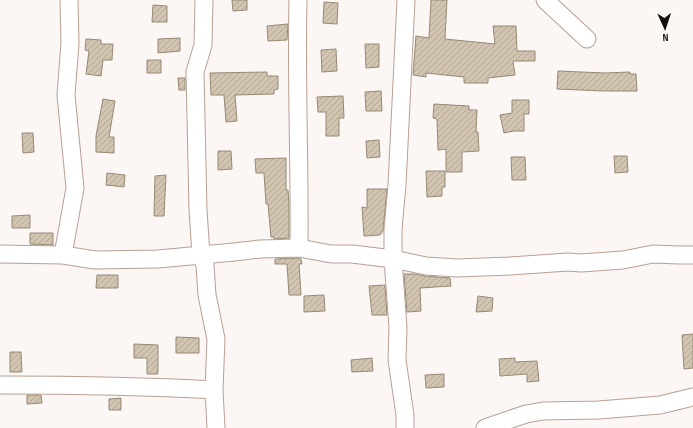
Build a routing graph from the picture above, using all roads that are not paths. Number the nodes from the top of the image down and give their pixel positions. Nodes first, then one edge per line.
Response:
1 (69, 0) edge
2 (204, 0) edge
3 (298, 0) edge
4 (406, 0) edge
5 (545, 0) edge
6 (587, 39) dead end
7 (299, 248) junction
8 (0, 254) edge
9 (63, 255) junction
10 (202, 255) junction
11 (693, 255) edge
12 (393, 259) junction
13 (0, 385) edge
14 (214, 390) junction
15 (693, 397) edge
16 (216, 428) edge
17 (405, 428) edge
18 (485, 428) edge

1 - 9 street
2 - 10 street
3 - 7 street
4 - 12 street
5 - 6 street
7 - 10 street
7 - 12 street
8 - 9 street
9 - 10 street
10 - 14 street
11 - 12 street
12 - 17 street
13 - 14 street
14 - 16 street
15 - 18 street

